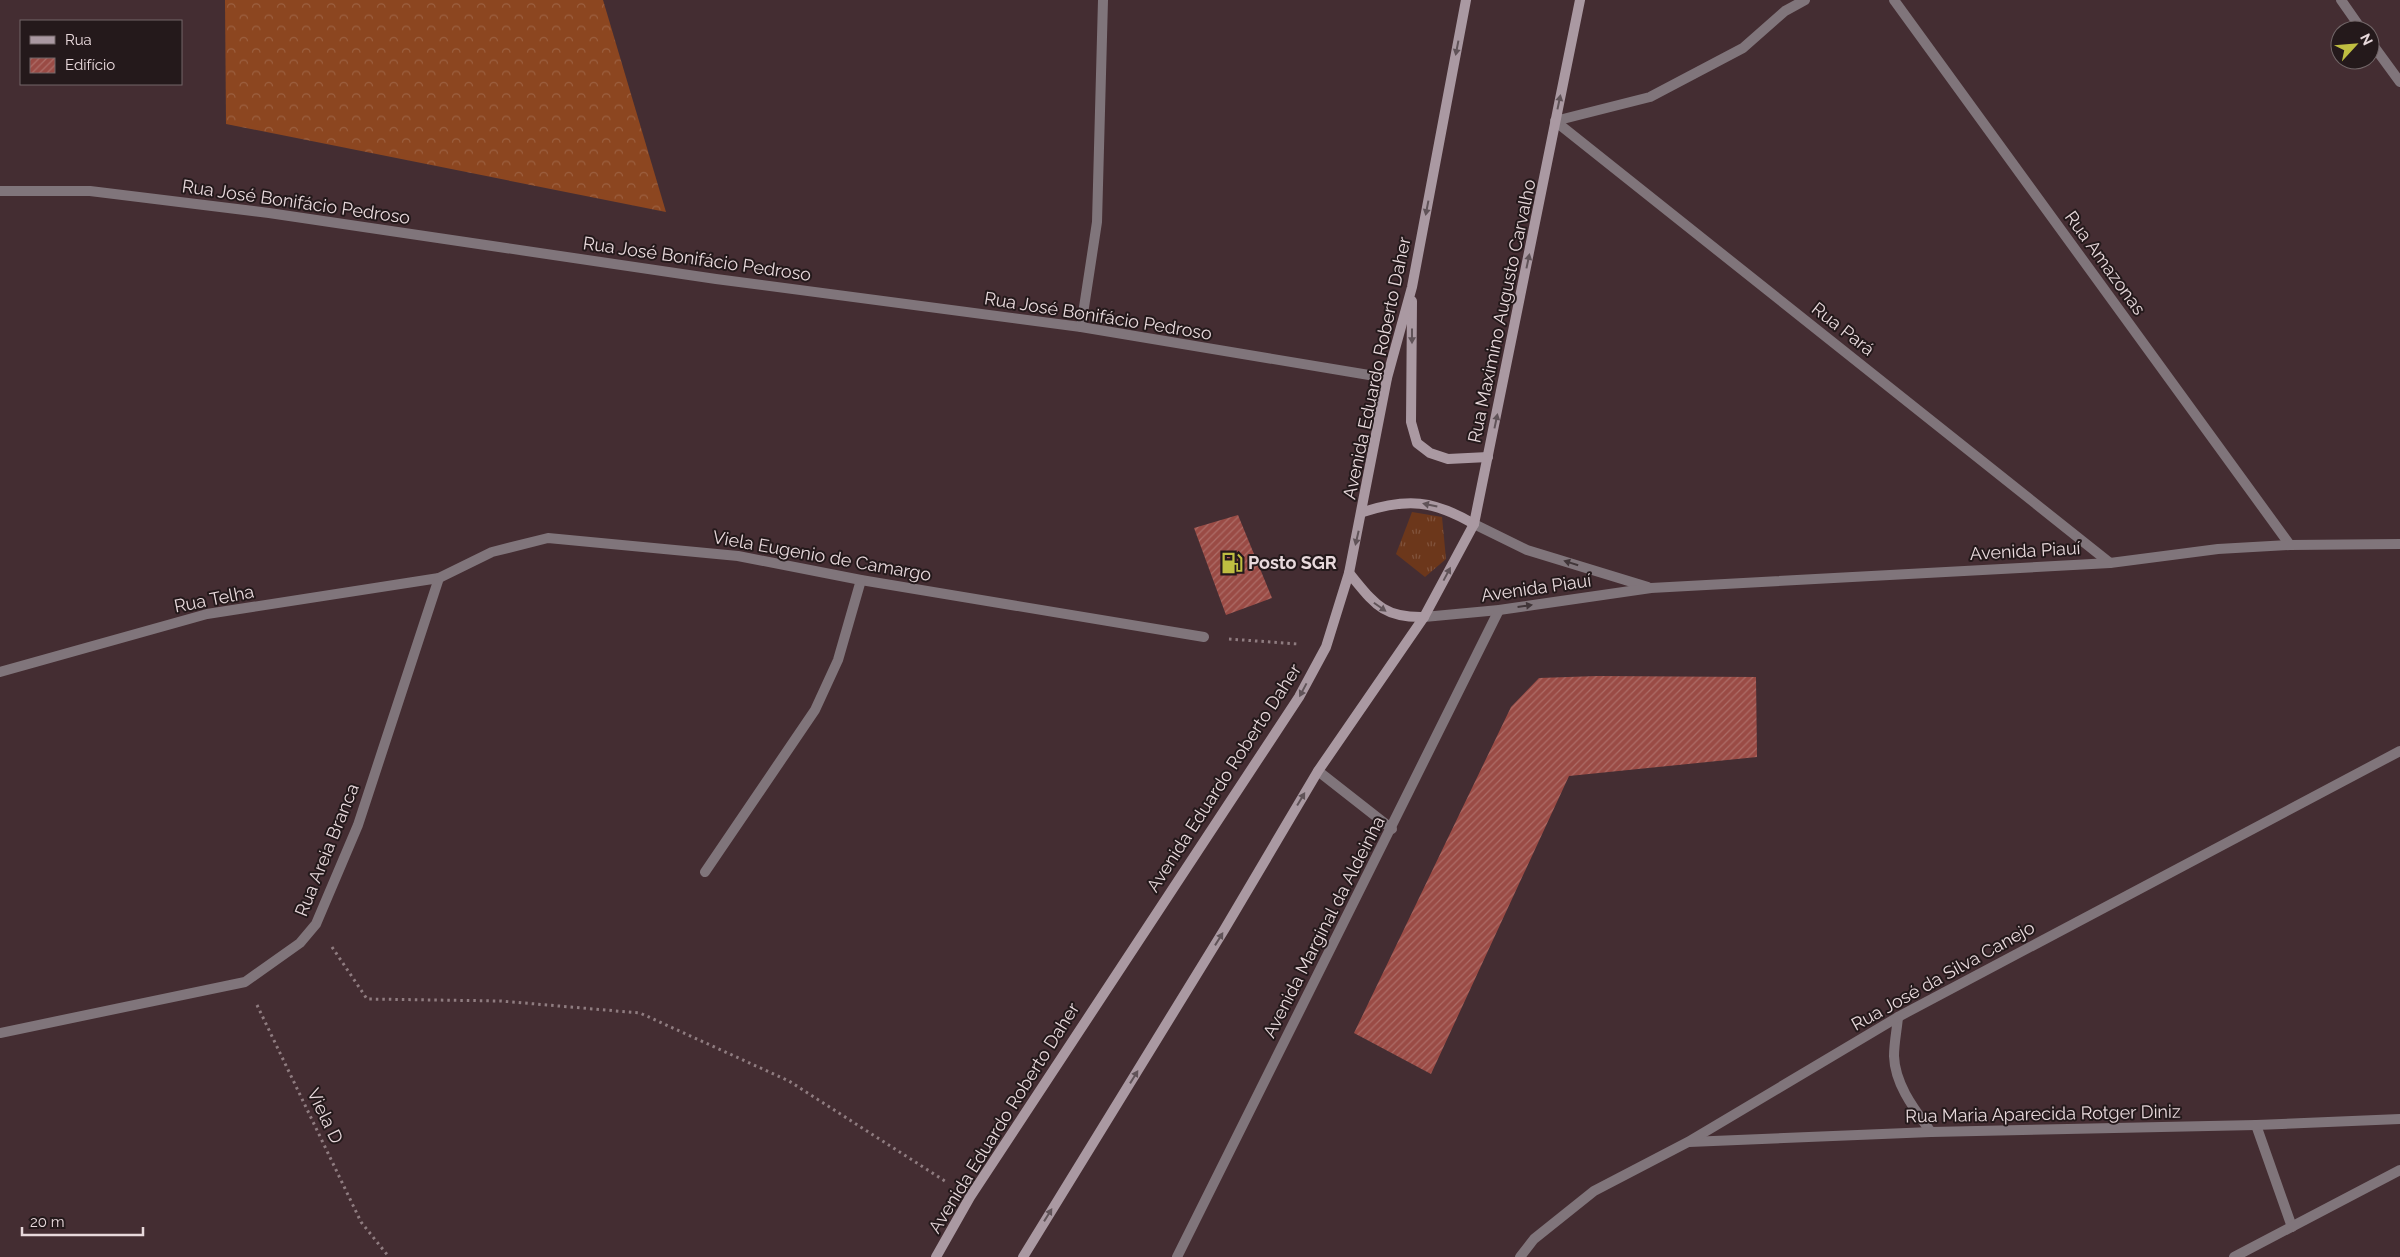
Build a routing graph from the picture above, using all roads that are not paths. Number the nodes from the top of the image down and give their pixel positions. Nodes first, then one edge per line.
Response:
1 (1103, 0) edge
2 (1466, 0) edge
3 (1580, 0) edge
4 (1805, 0) edge
5 (1894, 0) edge
6 (2340, 0) edge
7 (2355, 20) edge
8 (2380, 55) edge
9 (2400, 82) edge
10 (1555, 122) junction
11 (0, 190) edge
12 (1412, 287) junction
13 (1081, 328) junction
14 (1387, 378) junction
15 (1488, 457) junction
16 (1362, 512) junction
17 (1474, 524) junction
18 (2400, 544) edge
19 (2290, 545) junction
20 (2110, 562) junction
21 (1349, 573) junction
22 (438, 578) junction
23 (861, 580) junction
24 (1651, 588) junction
25 (1500, 610) junction
26 (1424, 617) junction
27 (1204, 637) road end
28 (0, 672) edge
29 (2400, 751) edge
30 (1318, 771) junction
31 (1392, 829) junction
32 (705, 872) dead end
33 (1898, 1017) junction
34 (0, 1033) edge
35 (2400, 1120) edge
36 (2256, 1126) junction
37 (1931, 1132) junction
38 (1688, 1142) junction
39 (2400, 1170) edge
40 (2292, 1227) junction
41 (936, 1257) edge
42 (1023, 1257) edge
43 (1176, 1257) edge
44 (1520, 1257) edge
45 (2234, 1257) edge

1 - 13 street
2 -> 12 main road, Avenida Eduardo Roberto Daher
10 -> 3 main road, Rua Maximino Augusto Carvalho
4 - 10 street
5 - 19 street, Rua Amazonas
6 - 7 street
8 - 9 street
15 -> 10 main road, Rua Maximino Augusto Carvalho
10 - 20 street, Rua Pará
11 - 13 street, Rua José Bonifácio Pedroso
12 - 14 main road, Avenida Eduardo Roberto Daher
12 -> 15 main road
13 - 14 street, Rua José Bonifácio Pedroso
14 - 16 main road, Avenida Eduardo Roberto Daher
15 - 17 main road, Rua Maximino Augusto Carvalho
17 -> 16 main road
16 -> 21 main road, Avenida Eduardo Roberto Daher
24 -> 17 street, Avenida Piauí
26 -> 17 main road, Rua Maximino Augusto Carvalho
18 - 19 street, Avenida Piauí
19 - 20 street, Avenida Piauí
20 - 24 street, Avenida Piauí
21 -> 26 main road
21 -> 41 main road, Avenida Eduardo Roberto Daher
22 - 23 street, Viela Eugenio de Camargo
22 - 28 street, Rua Telha
22 - 34 street, Rua Areia Branca
23 - 27 street, Viela Eugenio de Camargo
23 - 32 street
25 -> 24 street, Avenida Piauí
25 - 26 street, Avenida Piauí
25 - 31 street, Avenida Marginal da Aldeinha
26 - 30 main road
29 - 33 street, Rua José da Silva Canejo
30 - 31 street
42 -> 30 main road
31 - 43 street, Avenida Marginal da Aldeinha
33 - 37 street
33 - 38 street, Rua José da Silva Canejo
35 - 36 street, Rua Maria Aparecida Rotger Diniz
36 - 37 street, Rua Maria Aparecida Rotger Diniz
36 - 40 street
37 - 38 street, Rua Maria Aparecida Rotger Diniz
38 - 44 street, Rua José da Silva Canejo
39 - 40 street
40 - 45 street

